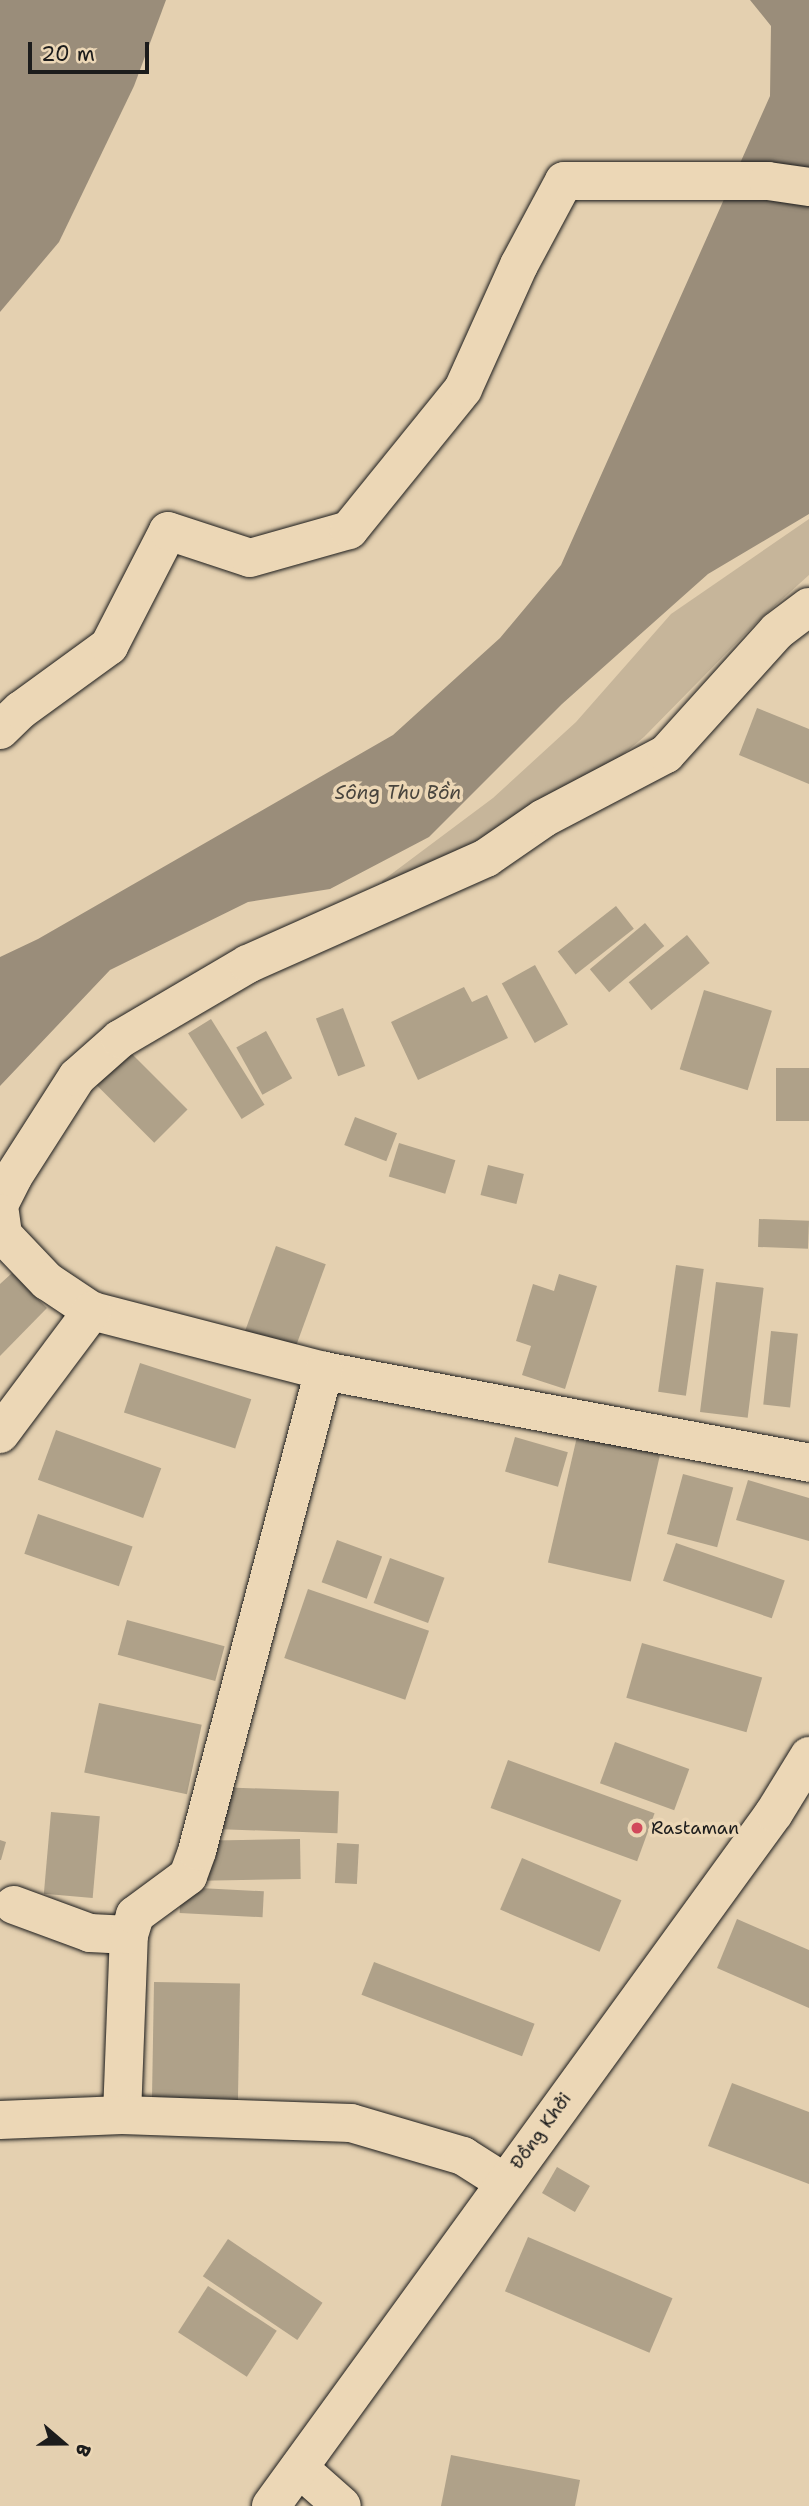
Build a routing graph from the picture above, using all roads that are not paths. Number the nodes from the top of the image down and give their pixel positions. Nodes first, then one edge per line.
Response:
1 (809, 187) edge
2 (809, 607) edge
3 (0, 730) edge
4 (0, 1203) edge
5 (0, 1213) edge
6 (92, 1311) junction
7 (324, 1371) junction
8 (0, 1434) edge
9 (809, 1463) edge
10 (809, 1756) edge
11 (14, 1906) dead end
12 (129, 1935) junction
13 (122, 2115) junction
14 (0, 2120) edge
15 (504, 2182) junction
16 (299, 2468) junction
17 (271, 2506) edge
18 (342, 2506) edge

1 - 3 street
2 - 4 street
5 - 6 street
6 - 7 street
6 - 8 street
7 - 9 street
7 - 12 street
10 - 15 street, Đồng Khởi
11 - 12 street
12 - 13 street
13 - 14 street
13 - 15 street
15 - 16 street, Đồng Khởi
16 - 17 street, Đồng Khởi
16 - 18 street

